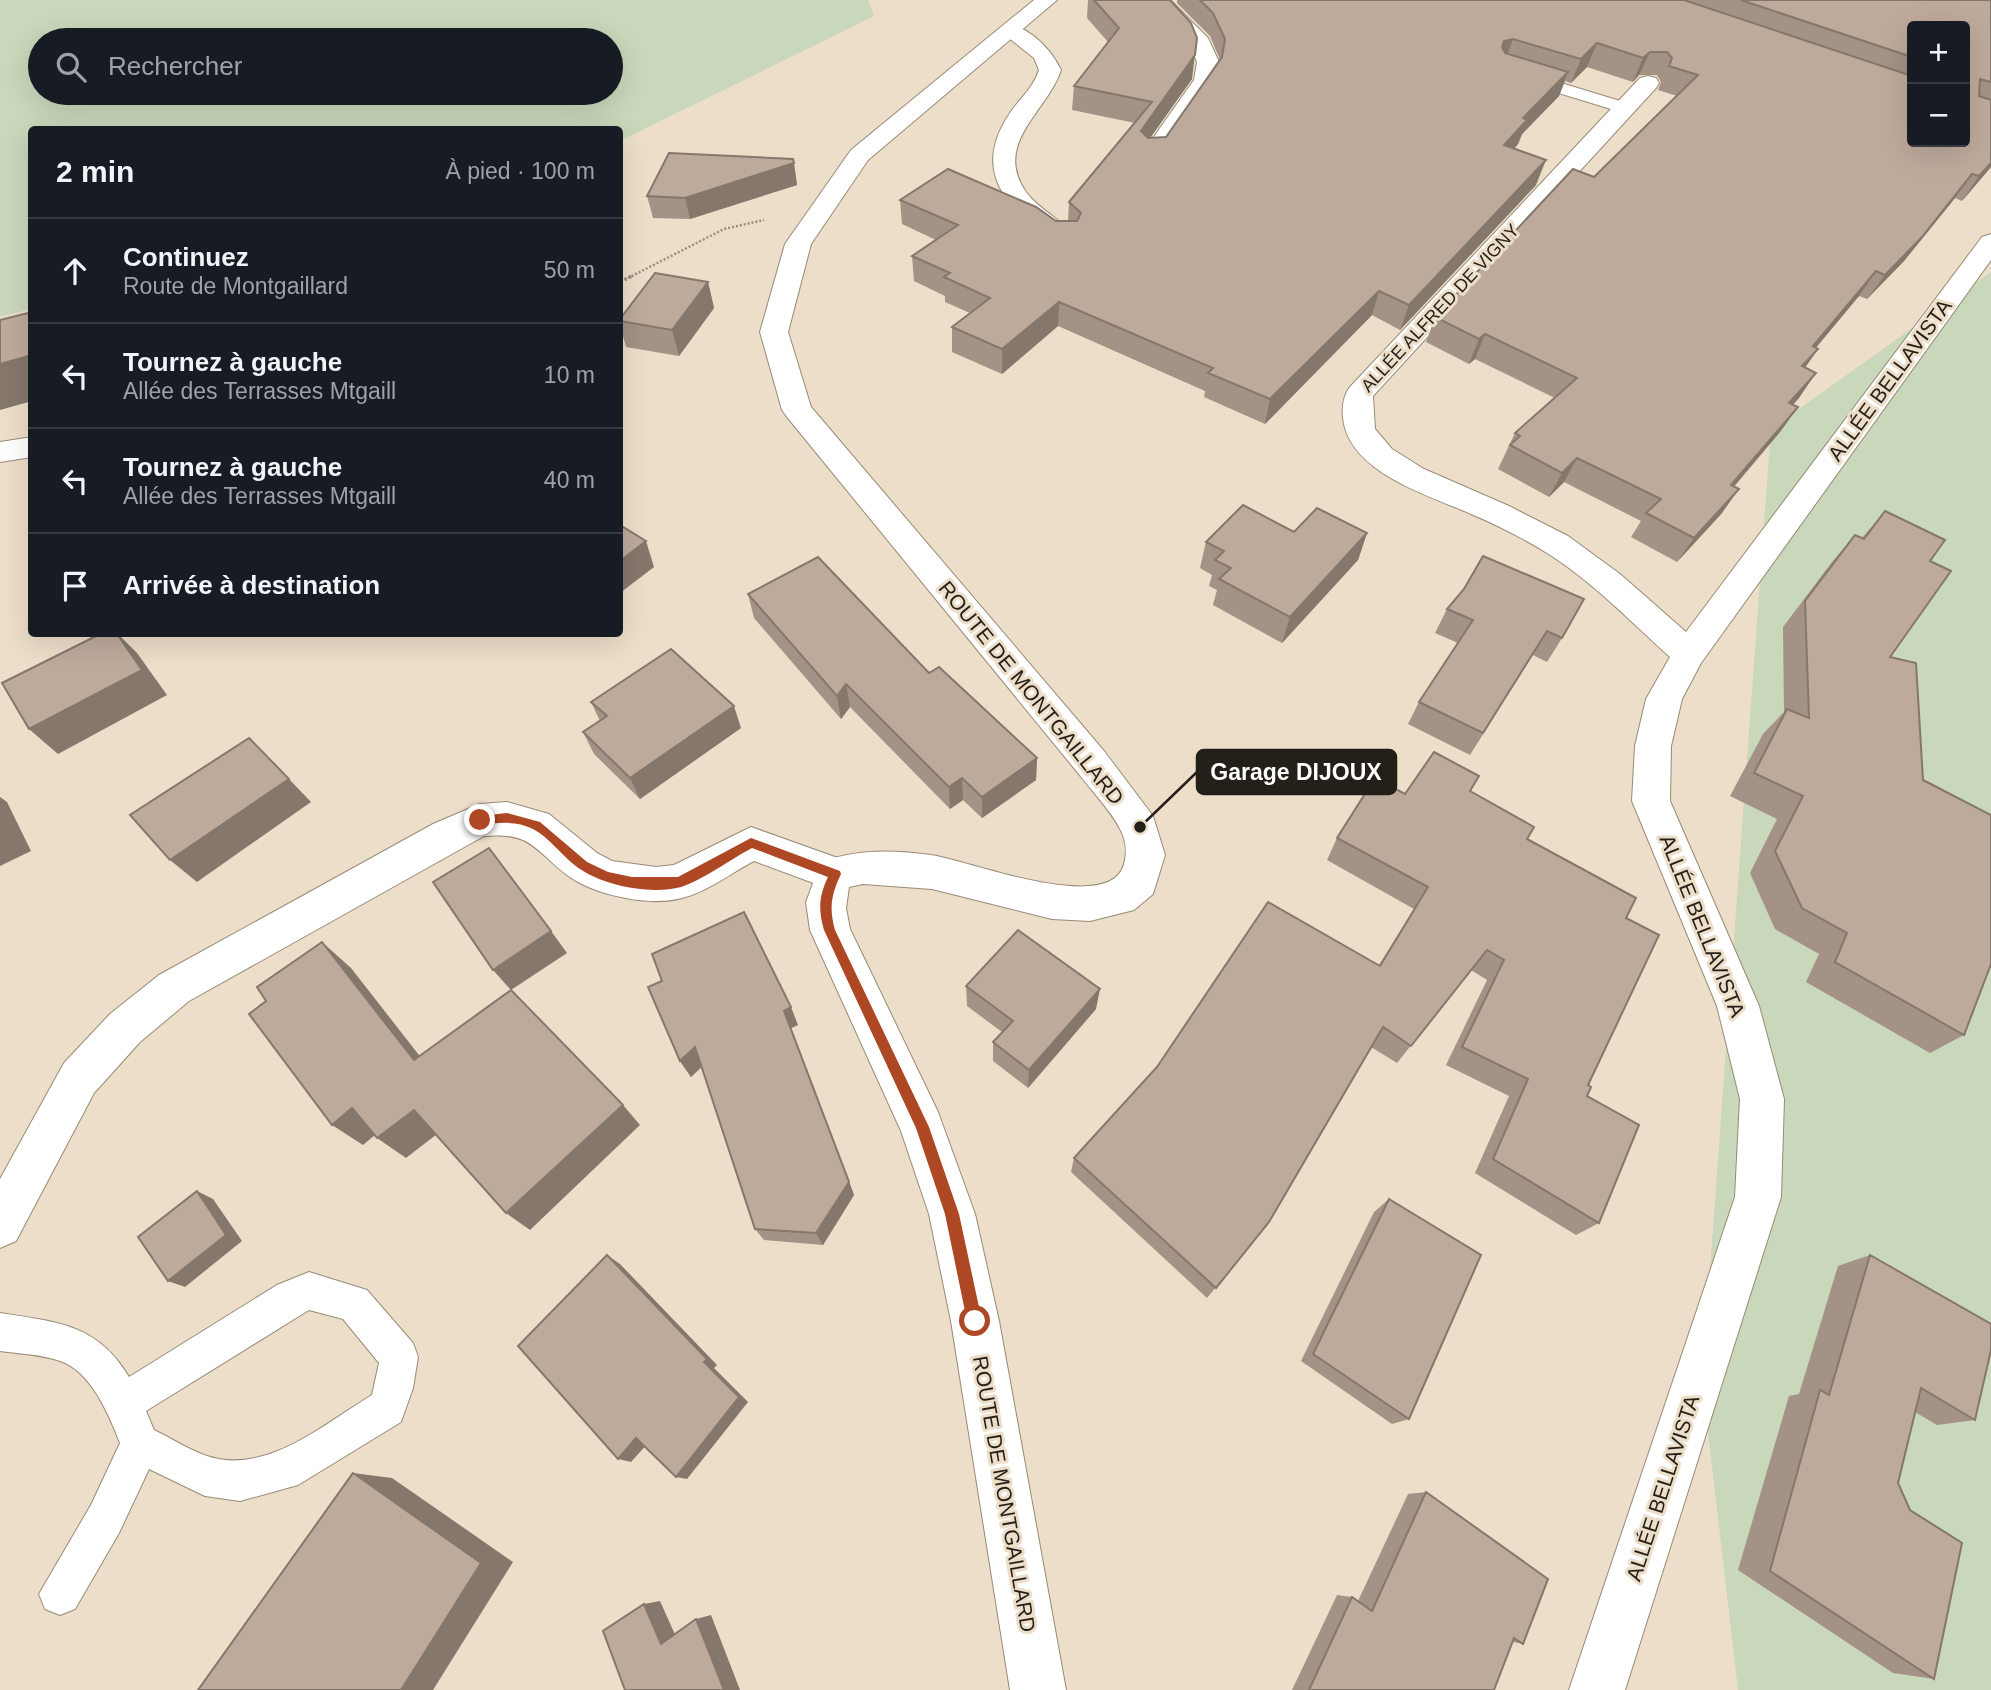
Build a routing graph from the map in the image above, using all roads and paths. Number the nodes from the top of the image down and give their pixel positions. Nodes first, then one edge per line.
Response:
1 (1047, 0) edge
2 (1159, 0) edge
3 (1011, 31) junction
4 (1504, 70) edge
5 (1648, 83) dead end
6 (1624, 108) junction
7 (1153, 155) edge
8 (823, 207) junction
9 (1064, 239) edge
10 (1991, 242) edge
11 (623, 280) edge
12 (28, 448) edge
13 (0, 452) edge
14 (1689, 654) junction
15 (835, 874) junction
16 (0, 1225) edge
17 (0, 1332) edge
18 (124, 1403) junction
19 (140, 1444) junction
20 (60, 1594) dead end
21 (1038, 1690) edge
22 (1597, 1690) edge

1 - 3 street, ROUTE DE MONTGAILLARD
2 - 7 street
3 - 8 street, ROUTE DE MONTGAILLARD
3 - 9 street
4 - 6 lane
5 - 6 street, ALLÉE ALFRED DE VIGNY
6 - 14 street, ALLÉE ALFRED DE VIGNY
8 - 11 path
8 - 15 street, ROUTE DE MONTGAILLARD
10 - 14 street, ALLÉE BELLAVISTA
12 - 13 street
14 - 22 street, ALLÉE BELLAVISTA
15 - 16 street
15 - 21 street, ROUTE DE MONTGAILLARD
17 - 18 lane
18 - 19 lane
18 - 19 lane
19 - 20 lane

